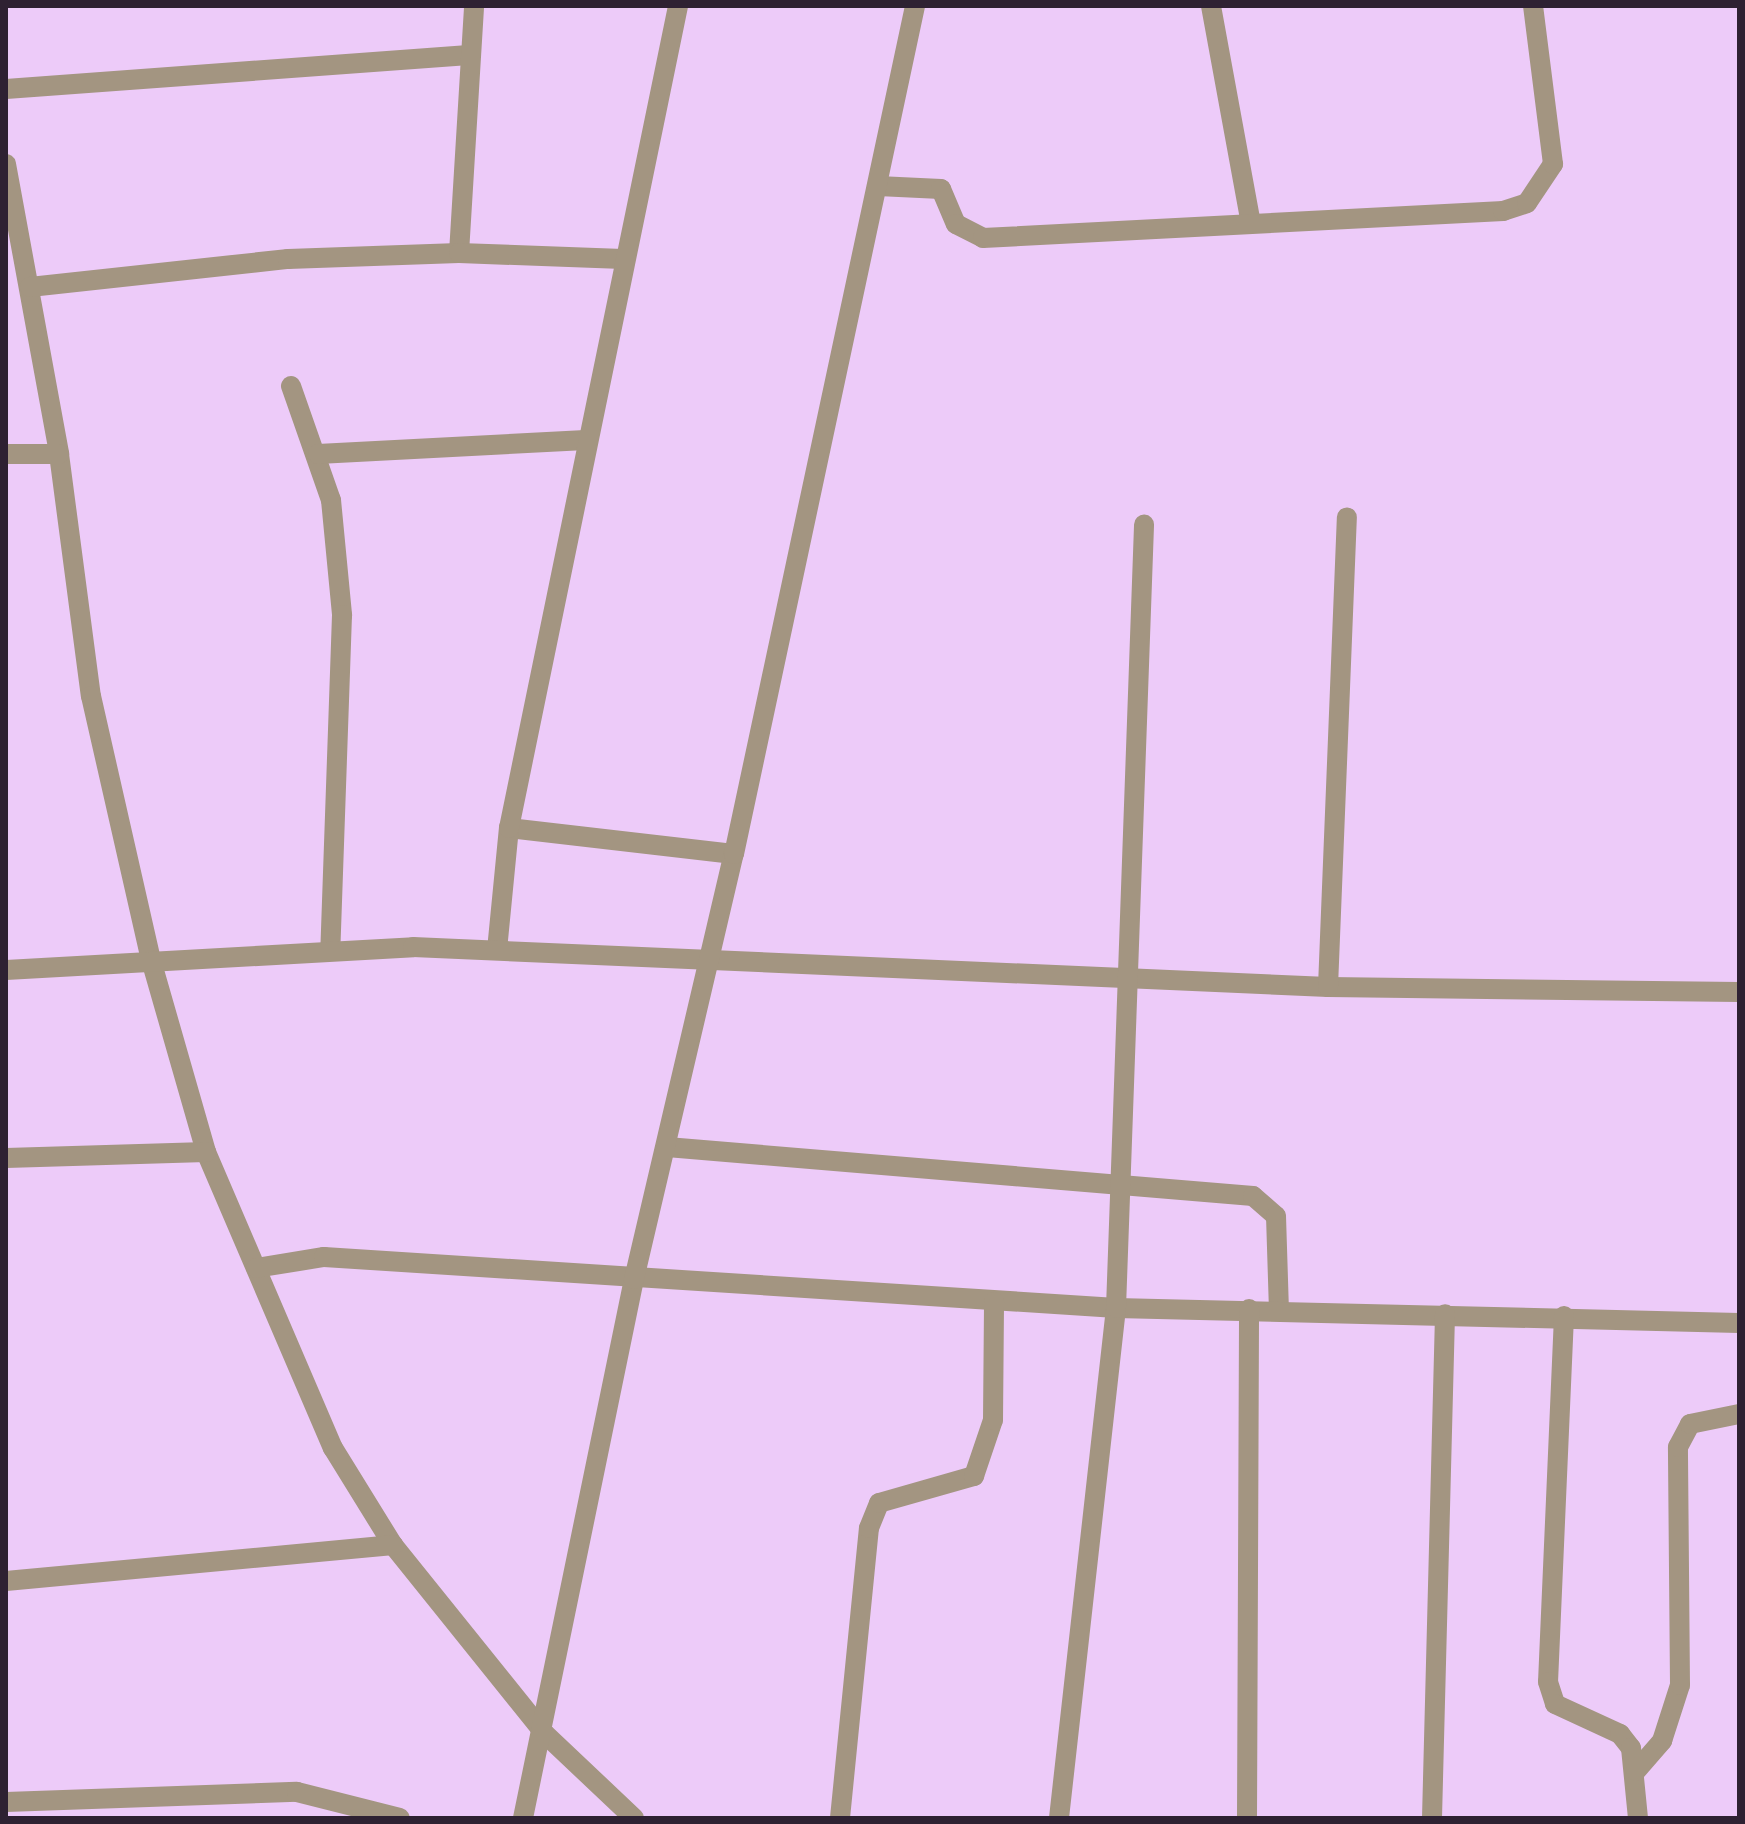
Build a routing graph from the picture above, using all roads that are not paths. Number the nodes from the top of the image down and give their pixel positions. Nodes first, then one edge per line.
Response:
1 (474, 6) edge
2 (678, 6) edge
3 (915, 6) edge
4 (1211, 6) edge
5 (1533, 6) edge
6 (469, 55) junction
7 (6, 89) edge
8 (6, 164) edge
9 (878, 186) junction
10 (9, 196) edge
11 (1251, 223) junction
12 (459, 253) junction
13 (623, 259) junction
14 (30, 287) junction
15 (291, 386) dead end
16 (586, 440) junction
17 (6, 454) edge
18 (59, 454) junction
19 (318, 454) junction
20 (1347, 517) dead end
21 (1144, 525) dead end
22 (509, 828) junction
23 (734, 854) junction
24 (497, 950) junction
25 (330, 951) junction
26 (151, 960) junction
27 (708, 962) junction
28 (6, 970) edge
29 (1133, 979) junction
30 (1328, 987) junction
31 (1739, 992) edge
32 (667, 1147) junction
33 (206, 1152) junction
34 (6, 1158) edge
35 (1119, 1183) junction
36 (256, 1268) junction
37 (634, 1279) junction
38 (994, 1302) junction
39 (1116, 1308) junction
40 (1249, 1309) junction
41 (1279, 1310) junction
42 (1445, 1314) junction
43 (1564, 1316) junction
44 (1739, 1323) edge
45 (1739, 1414) edge
46 (393, 1545) junction
47 (6, 1581) edge
48 (544, 1733) junction
49 (1636, 1771) junction
50 (6, 1802) edge
51 (400, 1818) edge
52 (523, 1818) edge
53 (634, 1818) edge
54 (840, 1818) edge
55 (1059, 1818) edge
56 (1247, 1818) edge
57 (1432, 1818) edge
58 (1638, 1818) edge

1 - 6 street
2 - 13 street
3 - 9 street
4 - 11 street
5 - 11 street
6 - 7 street
6 - 12 street
8 - 10 street
9 - 11 street
9 - 23 street
10 - 14 street
12 - 13 street
12 - 14 street
13 - 16 street
14 - 18 street
15 - 19 street
16 - 19 street
16 - 22 street
17 - 18 street
18 - 26 street
19 - 25 street
20 - 30 street
21 - 29 street
22 - 23 street
22 - 24 street
23 - 27 street
24 - 25 street
24 - 27 street
25 - 26 street
26 - 28 street
26 - 33 street
27 - 29 street
27 - 32 street
29 - 30 street
29 - 35 street
30 - 31 street
32 - 35 street
32 - 37 street
33 - 34 street
33 - 36 street
35 - 39 street
35 - 41 street
36 - 37 street
36 - 46 street
37 - 38 street
37 - 48 street
38 - 39 street
38 - 54 street
39 - 40 street
39 - 55 street
40 - 41 street
40 - 56 street
41 - 42 street
42 - 43 street
42 - 57 street
43 - 44 street
43 - 49 street
45 - 49 street
46 - 47 street
46 - 48 street
48 - 52 street
48 - 53 street
49 - 58 street
50 - 51 street

